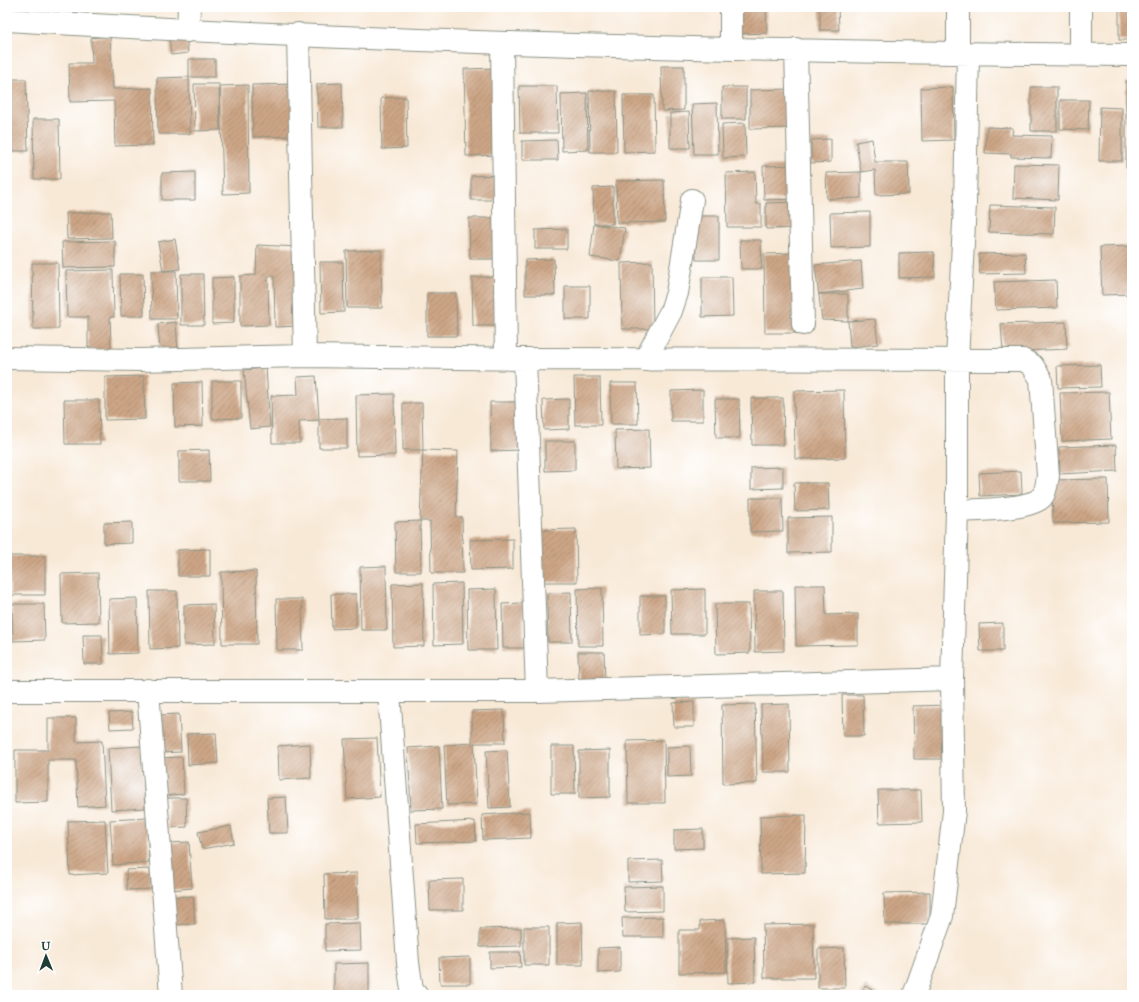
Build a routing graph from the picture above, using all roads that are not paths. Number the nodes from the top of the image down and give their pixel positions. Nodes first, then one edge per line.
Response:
1 (188, 7) edge
2 (731, 7) edge
3 (958, 7) edge
4 (1081, 7) edge
5 (7, 20) edge
6 (188, 31) junction
7 (298, 34) junction
8 (502, 43) junction
9 (731, 48) junction
10 (796, 49) junction
11 (963, 53) junction
12 (1081, 54) junction
13 (1132, 55) edge
14 (692, 200) dead end
15 (803, 324) dead end
16 (305, 356) junction
17 (7, 358) edge
18 (516, 359) junction
19 (645, 360) junction
20 (957, 360) junction
21 (957, 511) junction
22 (952, 679) junction
23 (148, 690) junction
24 (7, 691) edge
25 (537, 691) junction
26 (389, 692) junction
27 (171, 995) edge
28 (417, 995) edge
29 (914, 995) edge

1 - 6 street
2 - 9 street
3 - 11 street
4 - 12 street
5 - 6 street
6 - 7 street
7 - 8 street
7 - 16 street
8 - 9 street
8 - 18 street
9 - 10 street
10 - 11 street
10 - 15 street
11 - 12 street
11 - 20 street
12 - 13 street
14 - 19 street
16 - 17 street
16 - 18 street
18 - 19 street
18 - 25 street
19 - 20 street
20 - 21 street
20 - 21 street
21 - 22 street
22 - 25 street
22 - 29 street
23 - 24 street
23 - 26 street
23 - 27 street
25 - 26 street
26 - 28 street

